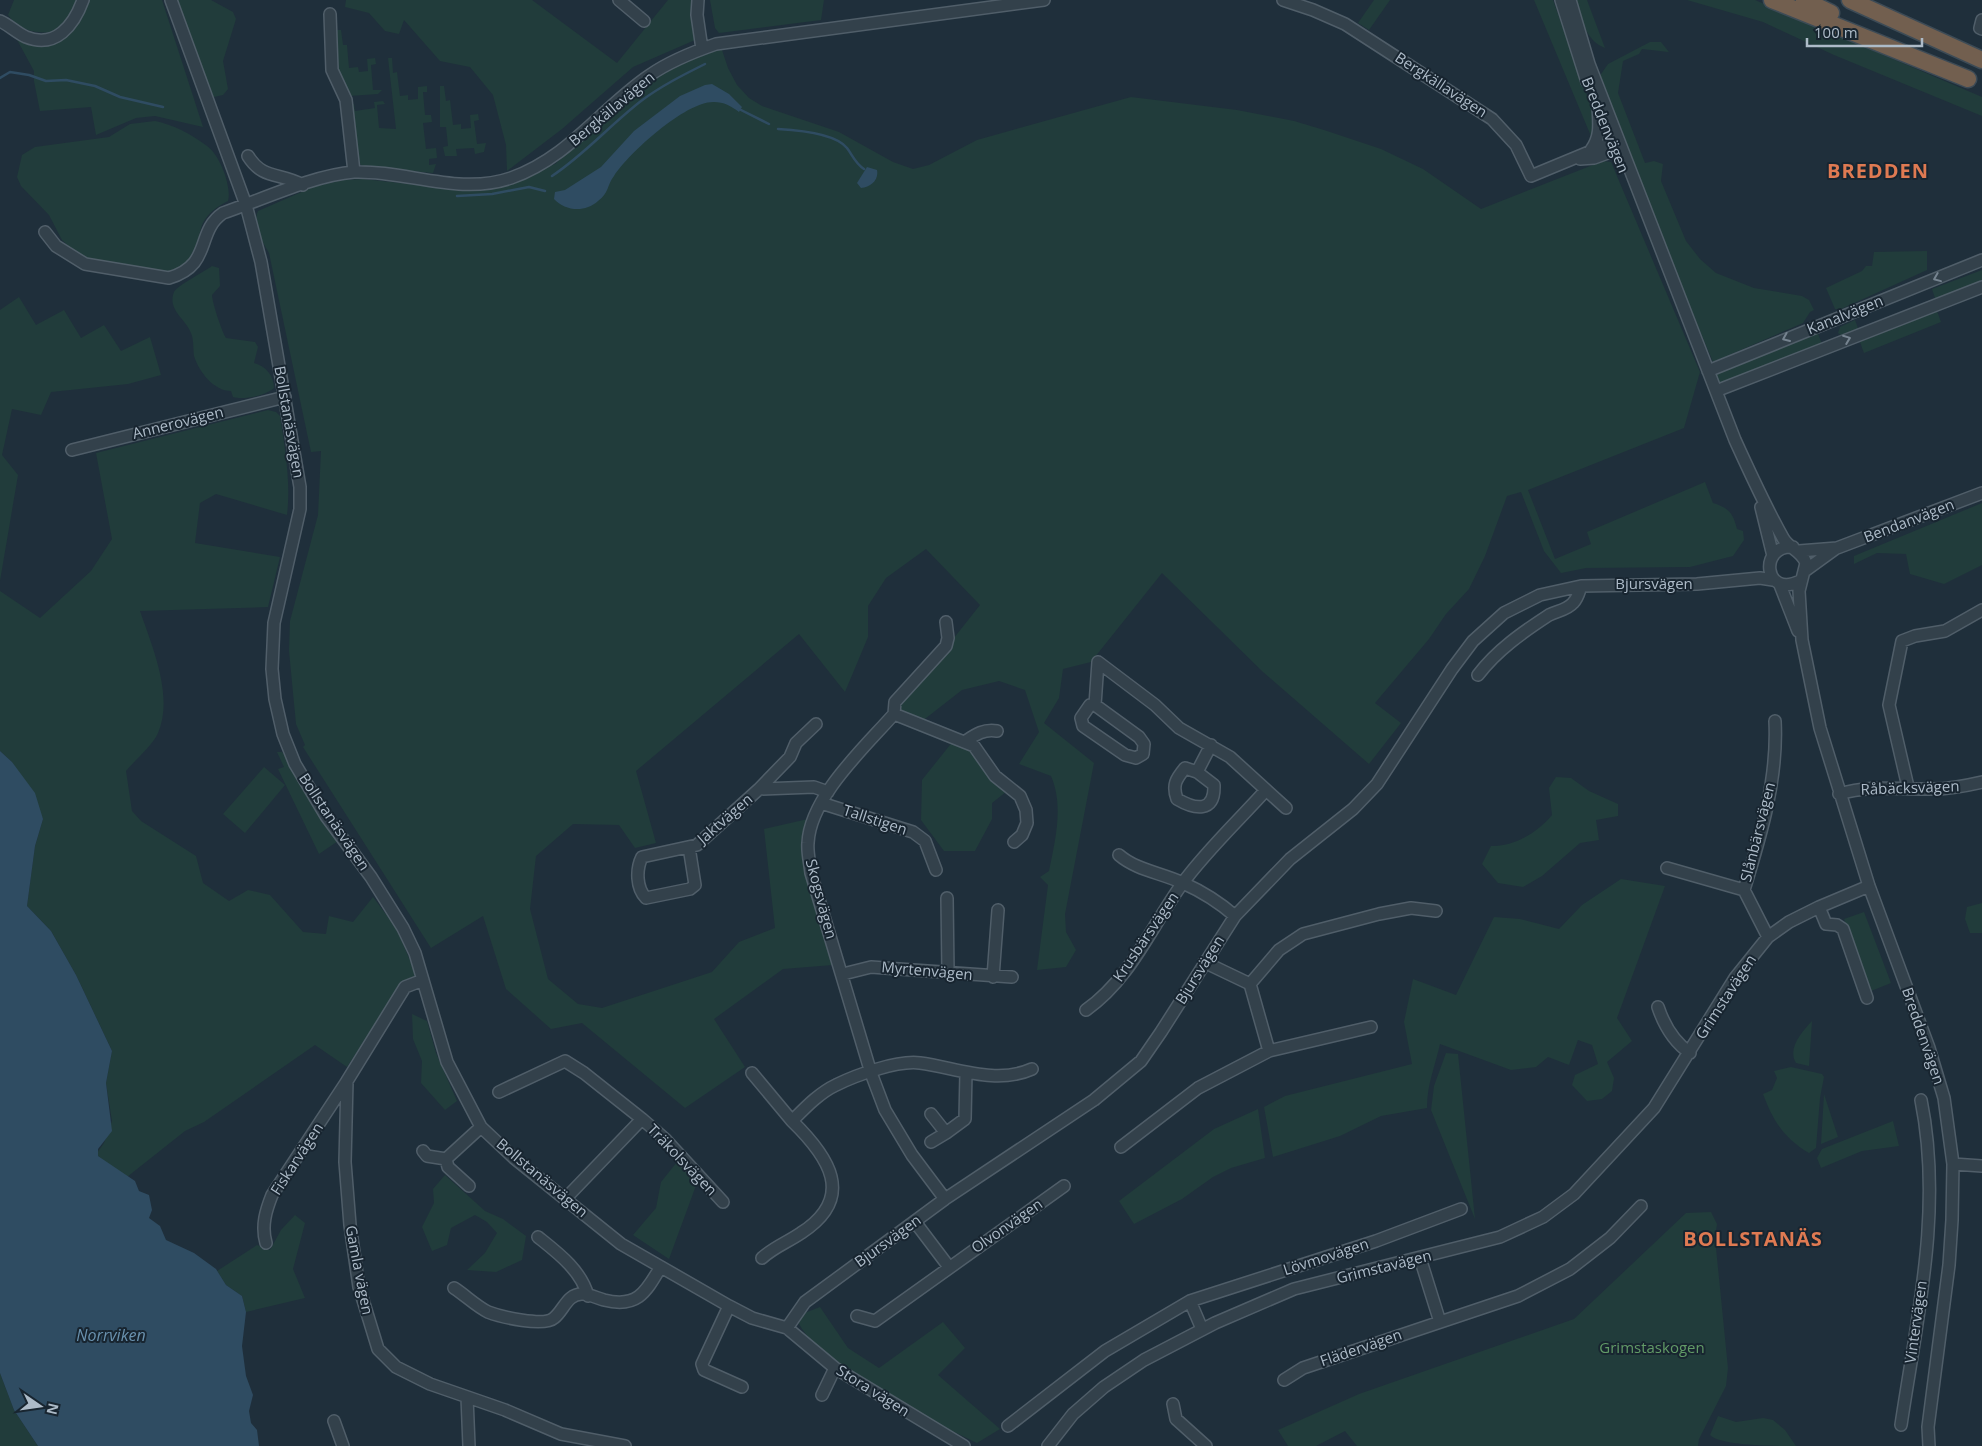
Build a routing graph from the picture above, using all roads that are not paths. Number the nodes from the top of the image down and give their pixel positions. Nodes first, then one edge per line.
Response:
1 (84, 0) edge
2 (171, 0) edge
3 (619, 0) edge
4 (698, 0) edge
5 (1044, 0) edge
6 (1283, 0) edge
7 (1561, 0) edge
8 (1570, 0) edge
9 (1772, 0) edge
10 (1804, 0) edge
11 (1850, 0) edge
12 (1867, 0) edge
13 (330, 14) dead end
14 (1982, 20) edge
15 (0, 21) edge
16 (644, 21) dead end
17 (1982, 29) edge
18 (702, 49) junction
19 (1982, 59) edge
20 (1975, 82) edge
21 (1598, 107) junction
22 (1616, 145) junction
23 (1591, 150) junction
24 (248, 156) dead end
25 (1576, 159) junction
26 (354, 172) junction
27 (302, 185) junction
28 (246, 205) junction
29 (45, 232) dead end
30 (1982, 260) edge
31 (1982, 287) edge
32 (1708, 371) junction
33 (1716, 392) junction
34 (285, 397) junction
35 (72, 450) dead end
36 (1757, 490) junction
37 (1982, 493) edge
38 (1836, 548) junction
39 (1796, 549) junction
40 (1771, 560) junction
41 (1806, 570) junction
42 (1726, 581) junction
43 (1800, 581) junction
44 (1777, 582) junction
45 (1581, 586) junction
46 (1982, 610) edge
47 (946, 622) dead end
48 (1802, 640) junction
49 (1478, 675) dead end
50 (1095, 705) junction
51 (894, 714) junction
52 (1775, 721) dead end
53 (816, 724) dead end
54 (997, 731) dead end
55 (966, 741) junction
56 (1211, 745) junction
57 (1197, 772) dead end
58 (1982, 782) edge
59 (1908, 788) junction
60 (759, 789) junction
61 (1266, 790) junction
62 (828, 792) junction
63 (1839, 794) junction
64 (821, 803) junction
65 (1286, 808) dead end
66 (1014, 842) dead end
67 (689, 847) junction
68 (1119, 854) dead end
69 (1667, 868) dead end
70 (936, 870) dead end
71 (1183, 883) junction
72 (1870, 886) junction
73 (1744, 890) junction
74 (947, 898) dead end
75 (1819, 907) junction
76 (998, 910) dead end
77 (1436, 911) dead end
78 (1235, 916) junction
79 (1768, 937) junction
80 (1204, 962) junction
81 (948, 972) junction
82 (843, 974) junction
83 (993, 977) junction
84 (1012, 977) dead end
85 (423, 980) junction
86 (1250, 984) junction
87 (1867, 998) dead end
88 (1658, 1007) dead end
89 (1086, 1010) dead end
90 (1371, 1027) dead end
91 (1269, 1052) junction
92 (1690, 1053) junction
93 (1032, 1069) dead end
94 (871, 1072) junction
95 (966, 1072) junction
96 (752, 1073) dead end
97 (348, 1081) junction
98 (499, 1092) dead end
99 (1921, 1100) dead end
100 (931, 1114) dead end
101 (642, 1119) junction
102 (792, 1121) junction
103 (481, 1127) junction
104 (946, 1133) junction
105 (931, 1142) dead end
106 (1121, 1146) dead end
107 (423, 1151) dead end
108 (446, 1158) junction
109 (1953, 1164) junction
110 (1982, 1166) edge
111 (468, 1186) dead end
112 (1064, 1186) dead end
113 (566, 1198) junction
114 (945, 1199) junction
115 (723, 1202) dead end
116 (1641, 1206) dead end
117 (1461, 1209) dead end
118 (1931, 1219) junction
119 (1952, 1220) junction
120 (915, 1222) junction
121 (538, 1237) dead end
122 (266, 1243) dead end
123 (762, 1258) dead end
124 (1420, 1258) junction
125 (949, 1266) junction
126 (660, 1268) junction
127 (454, 1288) dead end
128 (588, 1296) junction
129 (1190, 1302) junction
130 (729, 1306) junction
131 (857, 1316) dead end
132 (1440, 1322) junction
133 (787, 1328) junction
134 (1202, 1330) junction
135 (835, 1368) junction
136 (1284, 1380) dead end
137 (742, 1387) dead end
138 (822, 1395) dead end
139 (467, 1397) junction
140 (1173, 1404) dead end
141 (334, 1421) dead end
142 (1901, 1425) dead end
143 (1008, 1426) dead end
144 (343, 1446) edge
145 (469, 1446) edge
146 (625, 1446) edge
147 (964, 1446) edge
148 (1048, 1446) edge
149 (1206, 1446) edge
150 (1929, 1446) edge

1 - 15 street
2 - 28 street, Bollstanäsvägen
3 - 16 street
4 - 18 street
5 - 18 street, Bergkällavägen
6 - 25 street, Bergkällavägen
7 - 21 street, Breddenvägen
8 - 22 street, Breddenvägen
9 - 20 highway
10 - 20 highway
11 - 19 highway
12 - 19 highway
13 - 26 street
14 - 17 street
18 - 26 street, Bergkällavägen
21 - 22 street, Breddenvägen
21 - 23 street
22 - 23 street, Bergkällavägen
22 - 25 street, Bergkällavägen
22 - 32 street, Breddenvägen
23 - 25 street, Bergkällavägen
24 - 27 street
26 - 27 street, Bergkällavägen
27 - 28 street, Bergkällavägen
28 - 29 street, Bergkällavägen
28 - 34 street, Bollstanäsvägen
30 -> 32 street, Kanalvägen
33 -> 31 street, Kanalvägen
32 - 33 street, Breddenvägen
33 - 36 street, Breddenvägen
34 - 35 street, Annerovägen
34 - 85 street, Bollstanäsvägen
36 - 39 street, Breddenvägen
36 - 40 street, Breddenvägen
37 - 38 street, Bendanvägen
38 - 39 street, Bendanvägen
38 - 41 street, Bendanvägen
39 - 40 street
39 - 41 street, Breddenvägen
40 - 42 street, Bjursvägen
40 - 44 street, Breddenvägen
41 - 43 street
42 - 44 street, Bjursvägen
42 - 45 street, Bjursvägen
43 - 44 street
43 - 48 street, Breddenvägen
44 - 48 street, Breddenvägen
45 - 49 street
45 - 78 street, Bjursvägen
46 - 59 street
47 - 51 street, Skogsvägen
48 - 63 street, Breddenvägen
50 - 50 street
50 - 56 street
51 - 55 street
51 - 62 street, Skogsvägen
52 - 73 street, Slånbärsvägen
53 - 60 street, Jaktvägen
54 - 55 street
55 - 66 street
56 - 57 street
56 - 61 street
58 - 59 street, Råbäcksvägen
59 - 63 street, Råbäcksvägen
60 - 62 street, Jaktvägen
60 - 67 street, Jaktvägen
61 - 65 street
61 - 71 street, Krusbärsvägen
62 - 64 street, Skogsvägen
63 - 72 street, Breddenvägen
64 - 70 street, Tallstigen
64 - 82 street, Skogsvägen
67 - 67 street, Jaktvägen
68 - 71 street
69 - 73 street
71 - 78 street
71 - 89 street, Krusbärsvägen
72 - 75 street, Grimstavägen
72 - 109 street, Breddenvägen
73 - 79 street, Slånbärsvägen
74 - 81 street
75 - 79 street, Grimstavägen
75 - 87 street
76 - 83 street
77 - 86 street
78 - 80 street, Bjursvägen
79 - 92 street, Grimstavägen
80 - 86 street
80 - 114 street, Bjursvägen
81 - 82 street, Myrtenvägen
81 - 83 street, Myrtenvägen
82 - 94 street, Skogsvägen
83 - 84 street, Myrtenvägen
85 - 97 street, Gamla vägen
85 - 103 street, Bollstanäsvägen
86 - 91 street
88 - 92 street, Grimstavägen
90 - 91 street
91 - 106 street
92 - 124 street, Grimstavägen
93 - 95 street
94 - 95 street
94 - 102 street
94 - 114 street, Skogsvägen
95 - 104 street
96 - 102 street
97 - 122 street, Fiskarvägen
97 - 139 street, Gamla vägen
98 - 101 street, Träkolsvägen
99 - 118 street, Vintervägen
100 - 104 street
101 - 113 street
101 - 115 street, Träkolsvägen
102 - 123 street
103 - 108 street
103 - 113 street, Bollstanäsvägen
104 - 105 street
107 - 108 street
108 - 111 street
109 - 110 street
109 - 119 street, Breddenvägen
112 - 125 street, Olvonvägen
113 - 126 street, Bollstanäsvägen
114 - 120 street, Bjursvägen
116 - 132 street, Flädervägen
117 - 129 street, Lövmovägen
118 - 119 street
118 - 142 street, Vintervägen
119 - 150 street, Breddenvägen
120 - 125 street
120 - 133 street, Bjursvägen
121 - 128 street
124 - 132 street
124 - 134 street, Grimstavägen
125 - 131 street, Olvonvägen
126 - 128 street
126 - 130 street, Bollstanäsvägen
127 - 128 street
129 - 134 street
129 - 143 street, Lövmovägen
130 - 133 street, Bollstanäsvägen
130 - 137 street
132 - 136 street, Flädervägen
133 - 135 street, Stora vägen
134 - 148 street, Grimstavägen
135 - 138 street
135 - 147 street, Stora vägen
139 - 145 street
139 - 146 street, Gamla vägen
140 - 149 street
141 - 144 street

